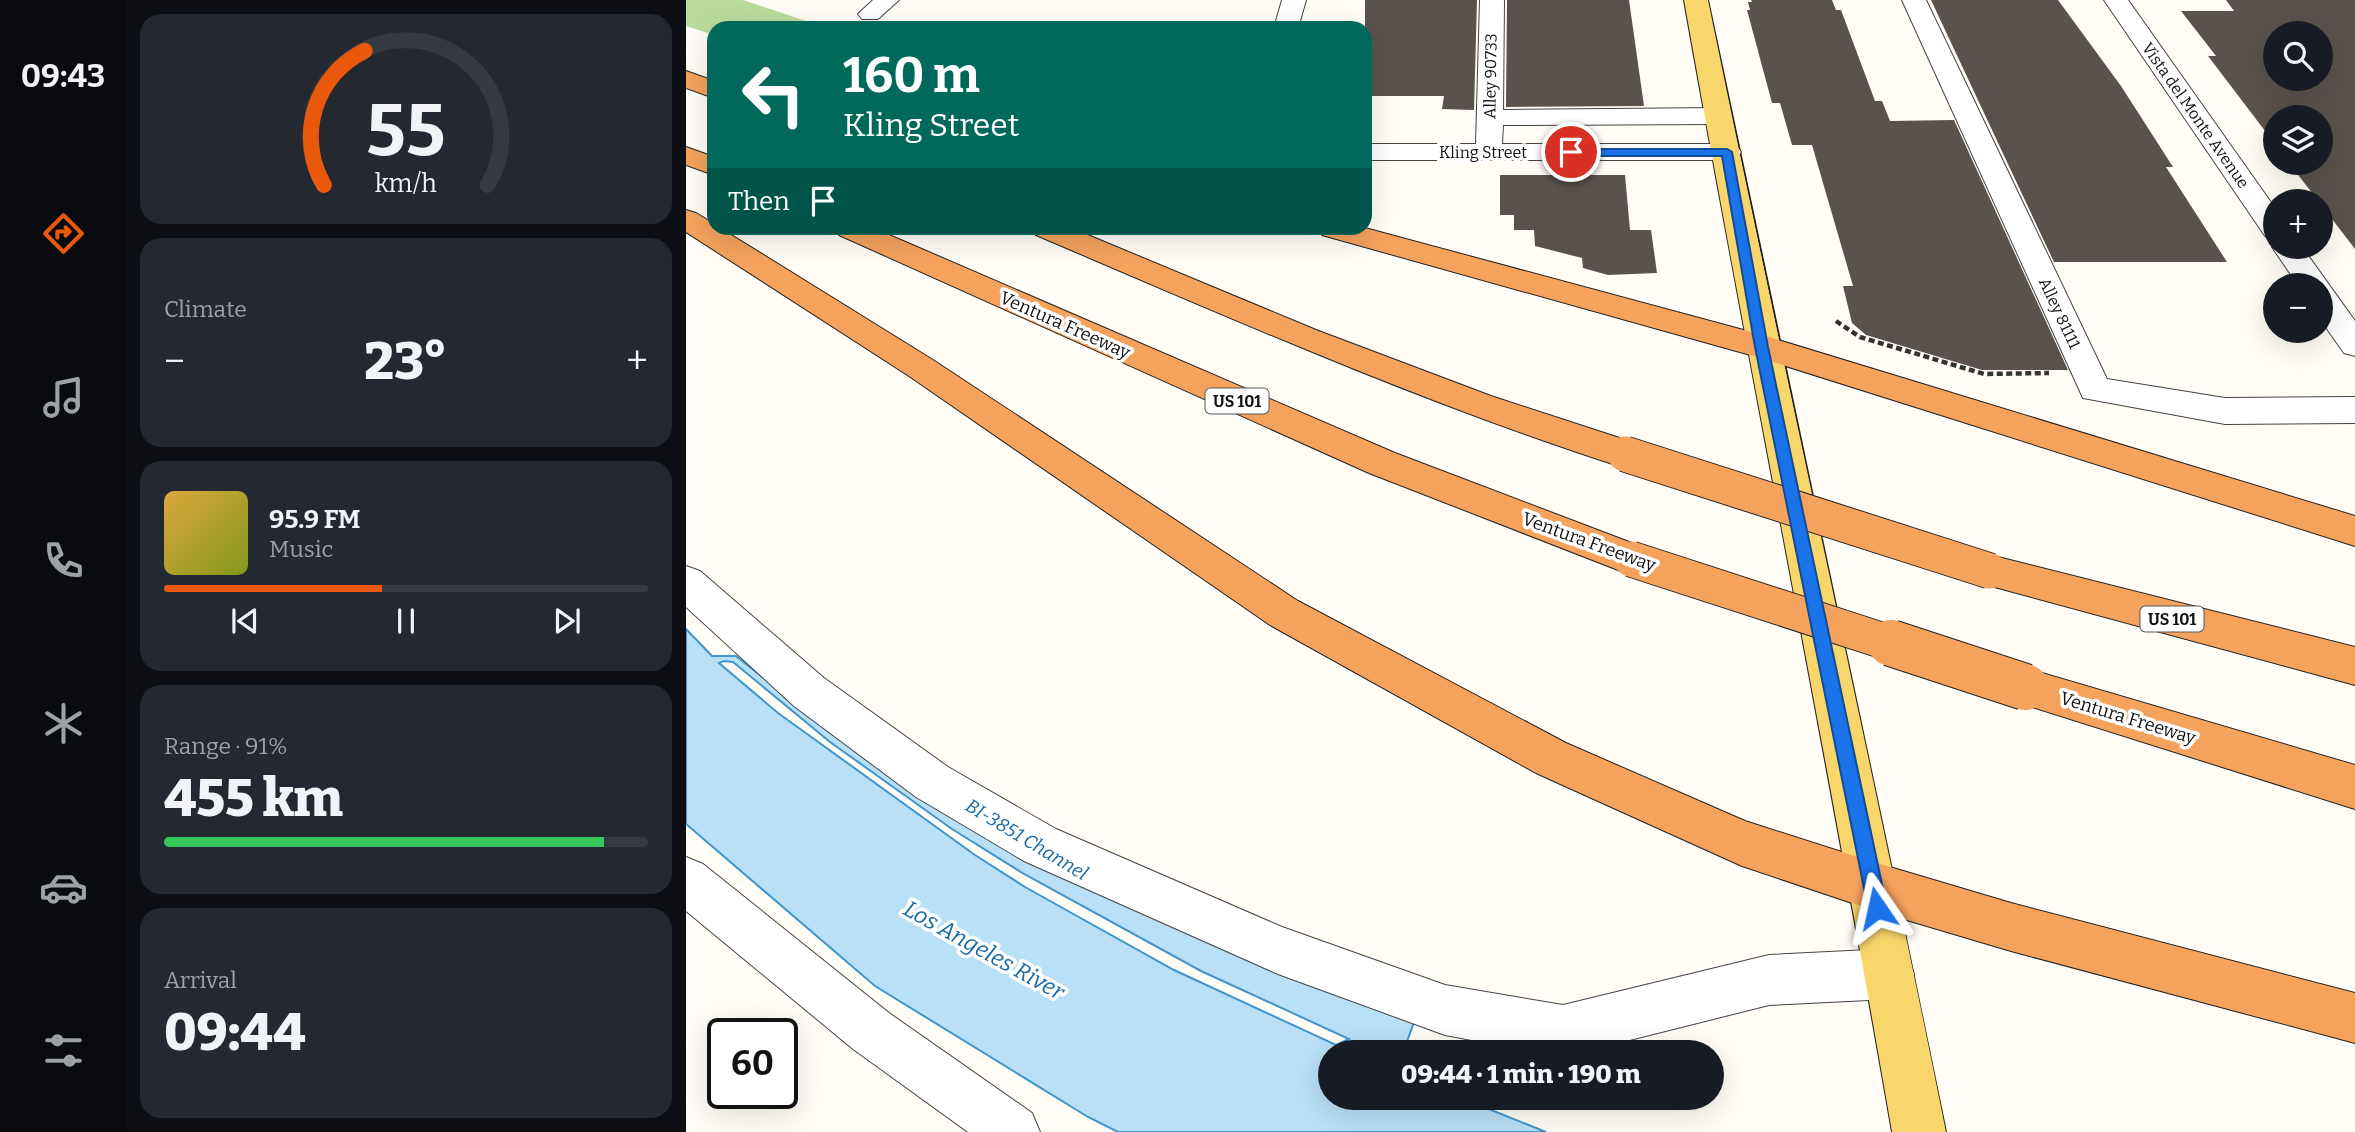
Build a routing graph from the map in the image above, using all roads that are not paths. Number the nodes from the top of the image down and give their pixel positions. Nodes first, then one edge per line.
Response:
1 (1294, 0) edge
2 (1492, 0) edge
3 (1696, 0) edge
4 (1914, 0) edge
5 (2116, 0) edge
6 (1288, 21) edge
7 (686, 79) edge
8 (707, 87) edge
9 (1719, 116) junction
10 (1489, 118) junction
11 (1372, 152) edge
12 (1489, 152) junction
13 (1727, 152) junction
14 (686, 155) edge
15 (707, 164) edge
16 (2263, 212) edge
17 (686, 219) edge
18 (707, 232) edge
19 (711, 235) edge
20 (865, 235) edge
21 (1062, 235) edge
22 (1357, 235) edge
23 (2333, 314) edge
24 (2355, 345) edge
25 (1762, 347) junction
26 (2355, 410) edge
27 (2355, 531) edge
28 (686, 583) edge
29 (2355, 666) edge
30 (2355, 787) edge
31 (686, 881) edge
32 (1873, 886) junction
33 (1889, 974) junction
34 (2355, 1018) edge
35 (1013, 1132) edge
36 (1919, 1132) edge

1 - 6 street
2 - 10 street, Alley 90733
3 - 9 main road
4 - 26 street, Alley 81111
5 - 16 street, Vista del Monte Avenue
7 - 8 highway
9 - 10 street
9 - 13 main road
10 - 12 street, Alley 90733
11 - 12 street, Kling Street
12 - 13 street, Kling Street
13 - 25 main road
14 - 15 highway
17 - 18 highway
19 - 32 highway
20 - 30 highway, Ventura Freeway / US 101, bridge
21 - 29 highway, US 101, bridge
22 - 25 highway
23 - 24 street
25 - 27 highway
25 - 32 main road
28 - 33 street
31 - 35 street
32 - 33 main road
32 - 34 highway
33 - 36 main road

